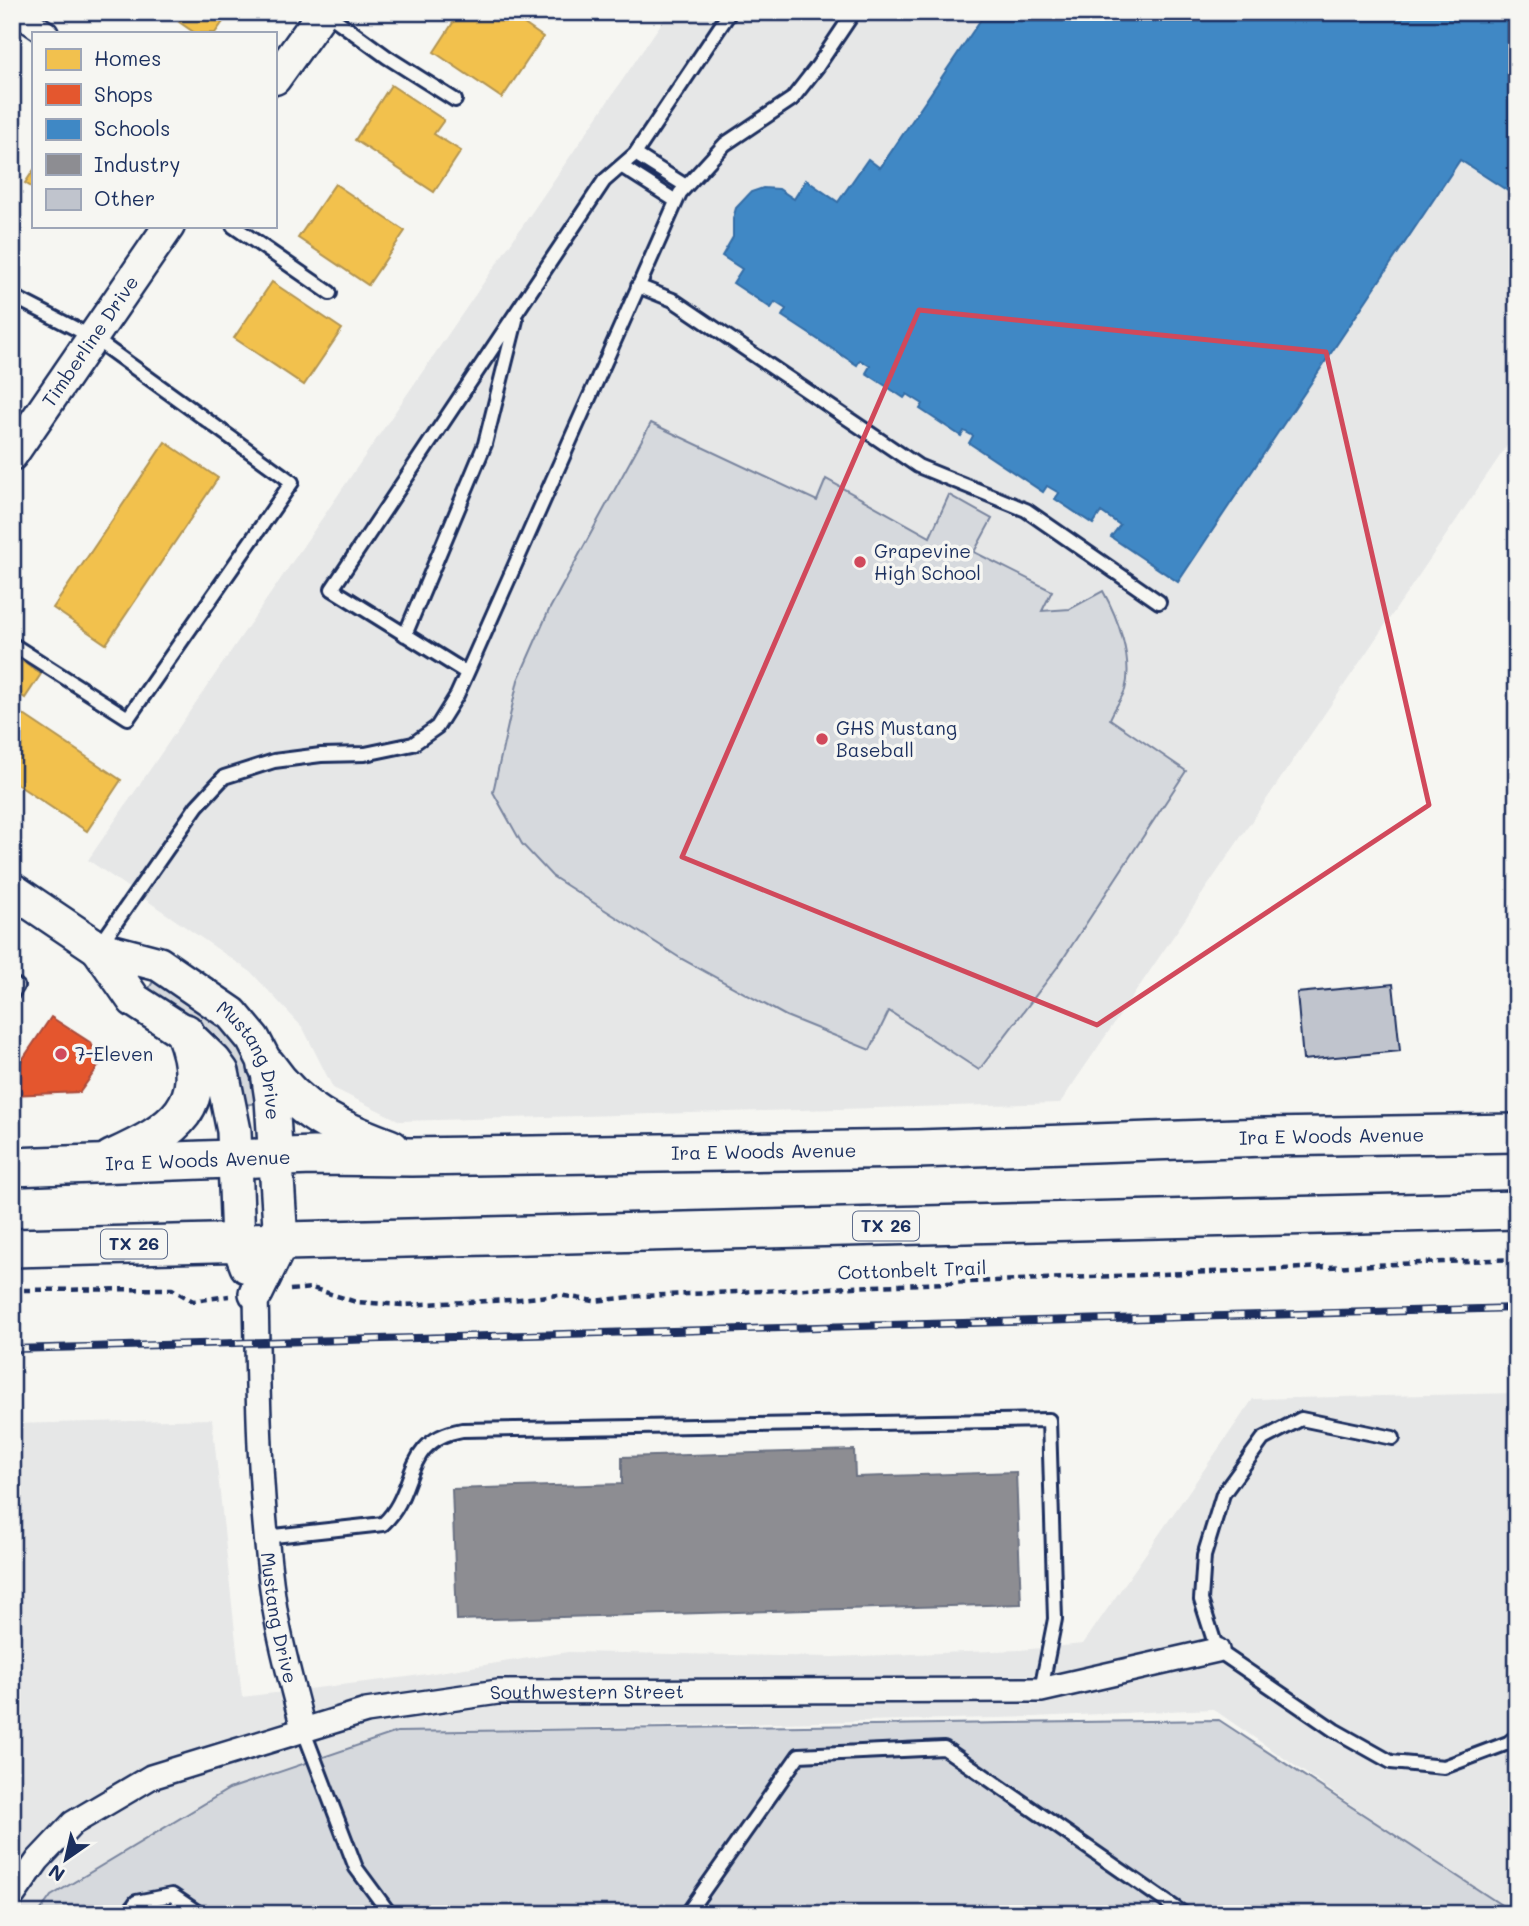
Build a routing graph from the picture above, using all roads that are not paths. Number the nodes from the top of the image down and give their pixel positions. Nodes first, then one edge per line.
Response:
1 (15, 12) edge
2 (324, 12) edge
3 (730, 12) edge
4 (854, 12) edge
5 (45, 32) edge
6 (276, 78) edge
7 (455, 100) dead end
8 (635, 154) junction
9 (621, 166) junction
10 (686, 186) junction
11 (676, 201) junction
12 (168, 228) edge
13 (236, 228) edge
14 (638, 286) junction
15 (330, 293) dead end
16 (12, 296) edge
17 (519, 309) junction
18 (92, 337) junction
19 (12, 455) edge
20 (1159, 602) dead end
21 (405, 635) junction
22 (12, 644) edge
23 (467, 673) junction
24 (12, 891) edge
25 (98, 948) junction
26 (185, 1033) junction
27 (267, 1066) junction
28 (1517, 1133) edge
29 (275, 1157) junction
30 (412, 1157) junction
31 (236, 1159) junction
32 (99, 1165) junction
33 (12, 1167) edge
34 (1517, 1210) edge
35 (281, 1242) junction
36 (238, 1243) junction
37 (12, 1248) edge
38 (256, 1293) junction
39 (1393, 1438) dead end
40 (265, 1537) junction
41 (1217, 1650) junction
42 (1041, 1690) junction
43 (303, 1729) junction
44 (1517, 1736) edge
45 (12, 1897) edge
46 (128, 1914) edge
47 (200, 1914) edge
48 (390, 1914) edge
49 (687, 1914) edge
50 (1184, 1914) edge

1 - 5 street
2 - 6 street
2 - 7 lane
3 - 8 lane
4 - 10 lane
8 - 9 lane
8 - 10 lane
9 - 11 lane
9 - 17 lane
10 - 11 lane
11 - 14 lane
12 - 18 street, Timberline Drive
13 - 15 lane
14 - 20 lane
14 - 23 lane
16 - 18 lane
17 - 21 lane
17 - 21 lane
18 - 19 street, Timberline Drive
18 - 22 lane
21 - 23 lane
23 - 25 lane
24 - 25 main road, Mustang Drive
25 - 26 main road, Mustang Drive
25 - 27 main road, Mustang Drive
26 - 31 main road, Mustang Drive
26 - 32 main road
27 - 29 main road, Mustang Drive
27 - 30 main road
28 - 30 main road, Ira E Woods Avenue
29 - 30 main road, Ira E Woods Avenue
29 - 31 main road, Ira E Woods Avenue
29 - 35 main road, Mustang Drive
31 - 32 main road, Ira E Woods Avenue
31 - 36 main road, Mustang Drive
32 - 33 main road, Ira E Woods Avenue
34 - 35 main road, TX 26
35 - 36 main road, TX 26
35 - 38 main road, Mustang Drive
36 - 37 main road, TX 26
36 - 38 main road, Mustang Drive
38 - 40 street, Mustang Drive
39 - 41 lane
40 - 42 lane
40 - 43 street, Mustang Drive
41 - 42 street, Southwestern Street
41 - 44 lane
42 - 43 street, Southwestern Street
43 - 45 street, Southwestern Street
43 - 48 lane
46 - 47 lane
49 - 50 lane

